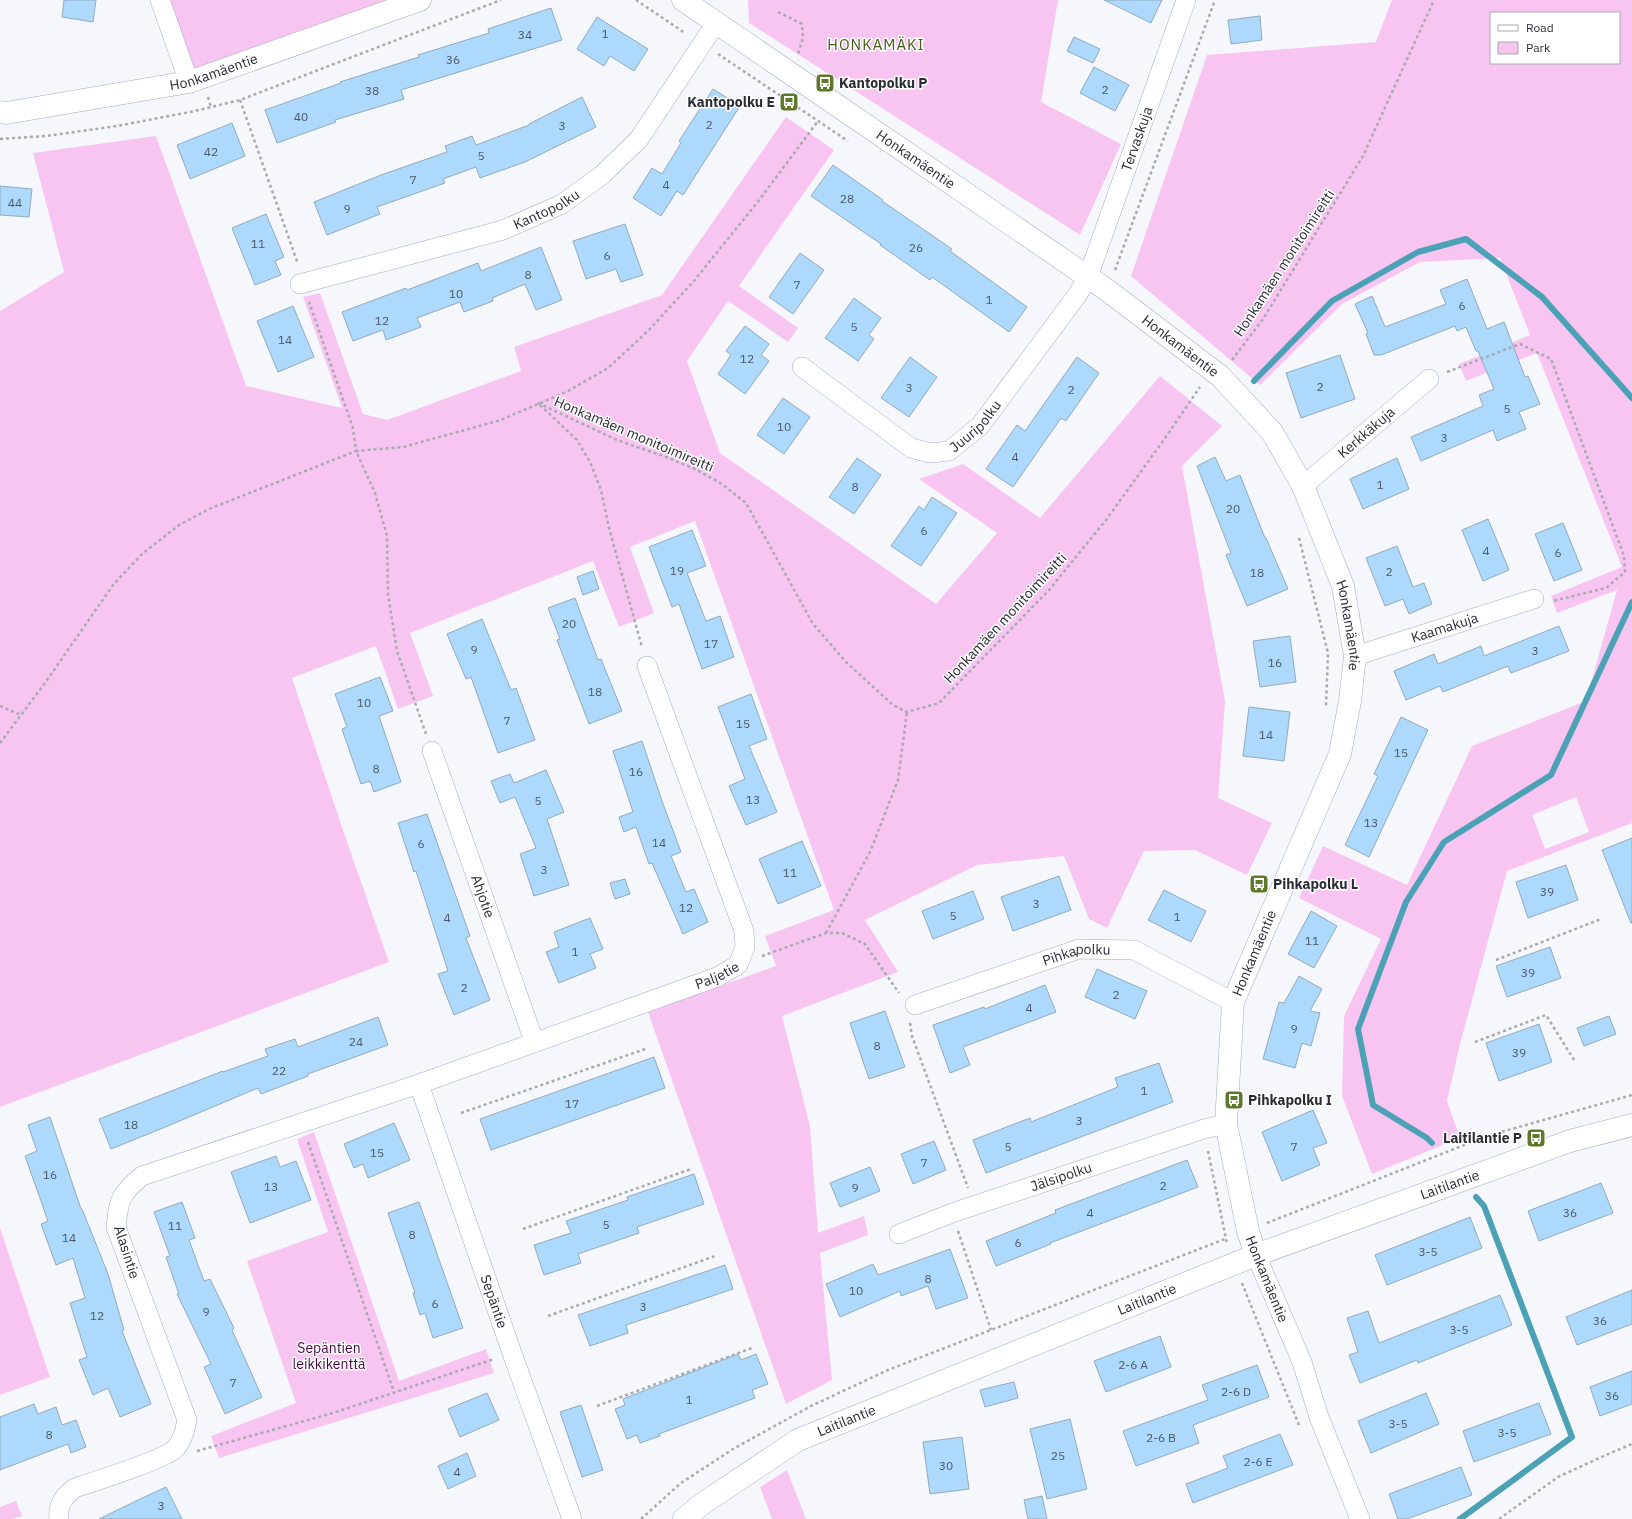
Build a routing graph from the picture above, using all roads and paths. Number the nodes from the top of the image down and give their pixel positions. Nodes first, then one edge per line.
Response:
1 (160, 0) edge
2 (420, 0) edge
3 (501, 0) edge
4 (636, 0) edge
5 (683, 0) edge
6 (1186, 0) edge
7 (1214, 0) edge
8 (1434, 0) edge
9 (778, 12) dead end
10 (716, 23) junction
11 (701, 44) junction
12 (788, 72) junction
13 (189, 82) junction
14 (240, 100) junction
15 (0, 112) edge
16 (818, 121) junction
17 (0, 139) edge
18 (852, 144) dead end
19 (1088, 277) junction
20 (300, 284) junction
21 (1107, 290) junction
22 (802, 367) dead end
23 (1220, 376) junction
24 (1429, 379) joint
25 (1199, 387) junction
26 (1205, 392) dead end
27 (538, 403) junction
28 (356, 451) junction
29 (1303, 486) junction
30 (1297, 530) dead end
31 (1534, 599) joint
32 (1355, 656) junction
33 (648, 666) joint
34 (0, 706) edge
35 (907, 712) junction
36 (1325, 714) dead end
37 (21, 715) junction
38 (0, 743) edge
39 (432, 750) joint
40 (1601, 919) dead end
41 (826, 933) junction
42 (1496, 960) dead end
43 (738, 965) junction
44 (1233, 1002) junction
45 (915, 1005) junction
46 (534, 1041) junction
47 (1475, 1042) dead end
48 (648, 1048) dead end
49 (1574, 1060) dead end
50 (419, 1084) junction
51 (461, 1113) dead end
52 (301, 1123) junction
53 (1226, 1124) junction
54 (1632, 1125) edge
55 (1204, 1129) junction
56 (691, 1169) dead end
57 (974, 1206) junction
58 (952, 1213) junction
59 (523, 1229) dead end
60 (898, 1234) dead end
61 (1256, 1255) junction
62 (715, 1256) dead end
63 (1234, 1264) junction
64 (548, 1316) dead end
65 (991, 1330) dead end
66 (752, 1348) dead end
67 (512, 1353) junction
68 (394, 1392) junction
69 (598, 1406) dead end
70 (1300, 1428) dead end
71 (1632, 1444) edge
72 (175, 1449) junction
73 (59, 1519) edge
74 (572, 1519) edge
75 (684, 1519) edge
76 (1360, 1519) edge
77 (1499, 1519) edge

1 - 13 street
2 - 13 street, Honkamäentie
3 - 14 path
4 - 11 path
5 - 10 street, Honkamäentie
6 - 19 street, Tervaskuja
7 - 21 path
8 - 23 path, Honkamäen monitoimireitti
9 - 12 path
10 - 11 street, Kantopolku
10 - 12 street, Honkamäentie
11 - 16 path
11 - 20 street, Kantopolku
12 - 19 street, Honkamäentie
13 - 15 street, Honkamäentie
14 - 17 path
14 - 20 path
16 - 18 path
16 - 27 path
19 - 21 street, Honkamäentie
19 - 22 street, Juuripolku
20 - 28 path
21 - 23 street, Honkamäentie
23 - 25 path, Honkamäen monitoimireitti
23 - 29 street, Honkamäentie
24 - 29 street, Kerkkäkuja
24 - 31 path
25 - 26 path
25 - 35 path, Honkamäen monitoimireitti
27 - 28 path
27 - 33 path
27 - 35 path, Honkamäen monitoimireitti
28 - 37 path
28 - 39 path
29 - 32 street, Honkamäentie
30 - 36 path
31 - 32 street, Kaamakuja
32 - 44 street, Honkamäentie
33 - 43 street, Paljetie
34 - 37 path
35 - 41 path
37 - 38 path
39 - 46 street, Ahjotie
40 - 42 path
41 - 43 path
41 - 45 path
43 - 46 street, Paljetie
44 - 45 street, Pihkapolku
44 - 53 street, Honkamäentie
45 - 57 path
46 - 50 street, Paljetie
47 - 49 path
48 - 51 path
50 - 52 street, Alasintie
50 - 67 street, Sepäntie
52 - 68 path
52 - 72 street, Alasintie
53 - 55 street, Jälsipolku
53 - 61 street, Honkamäentie
54 - 61 street, Laitilantie
55 - 57 street, Jälsipolku
55 - 63 path
56 - 59 path
57 - 58 street, Jälsipolku
58 - 60 street, Jälsipolku
58 - 65 path
61 - 63 street, Laitilantie
61 - 76 street, Honkamäentie
62 - 64 path
63 - 70 path
63 - 75 street, Laitilantie
66 - 69 path
67 - 68 path
67 - 74 street, Sepäntie
68 - 72 path
71 - 77 path
72 - 73 street

